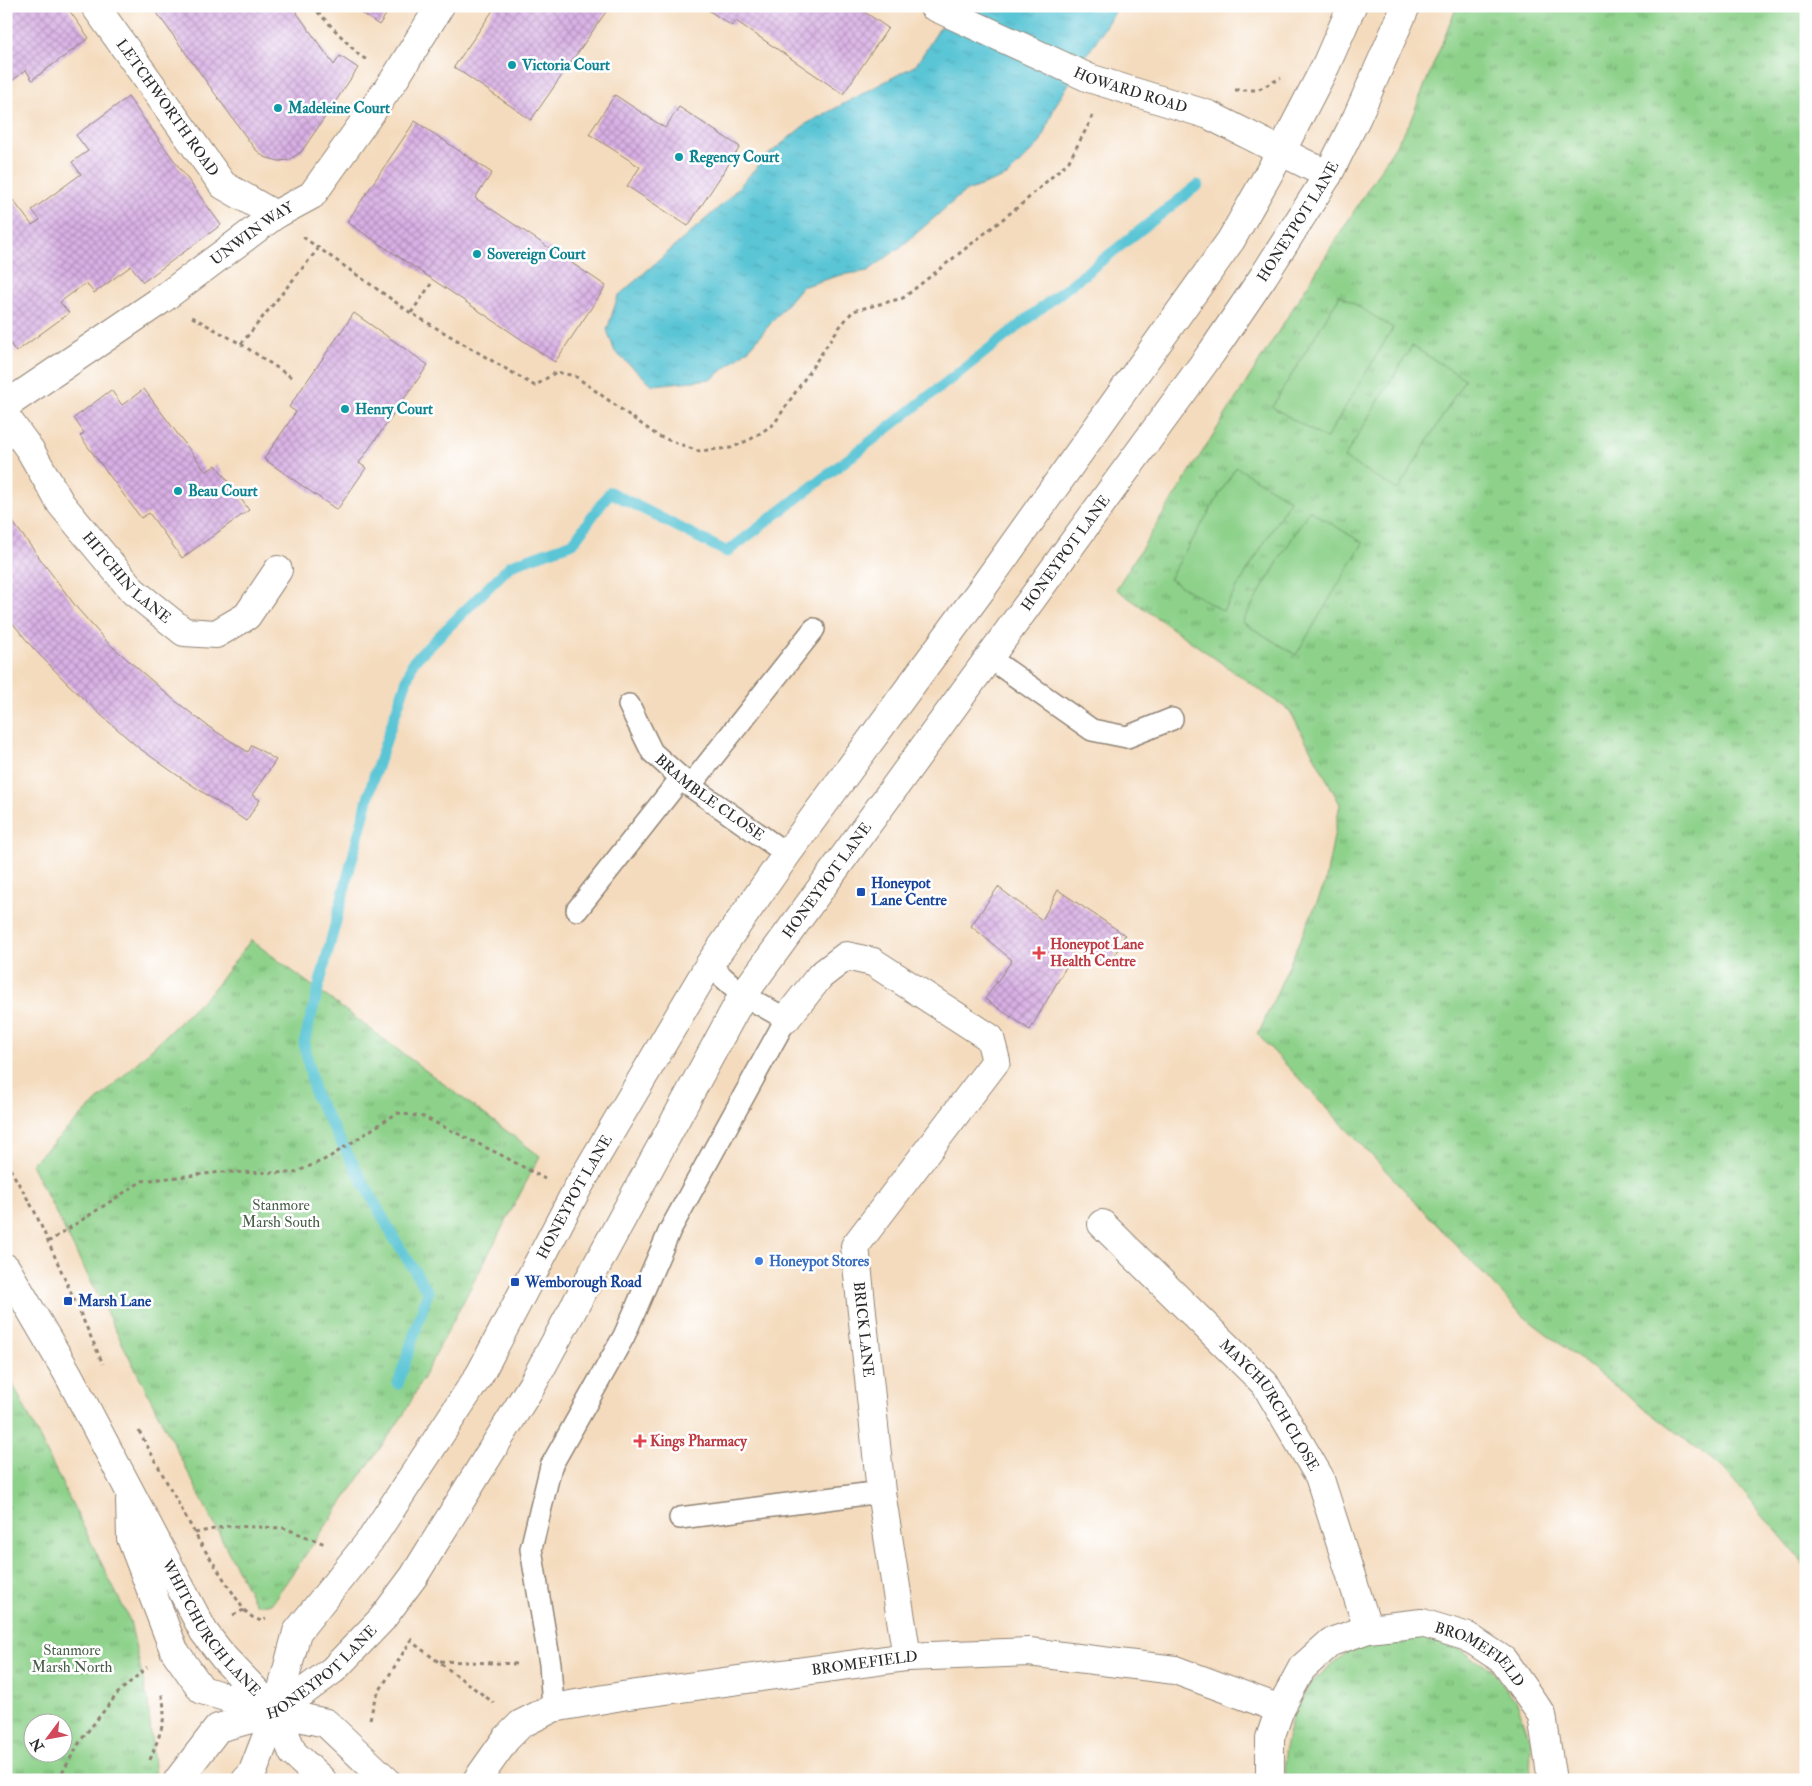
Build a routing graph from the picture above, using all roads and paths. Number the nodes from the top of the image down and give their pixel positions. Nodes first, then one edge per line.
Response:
1 (95, 6) edge
2 (312, 6) edge
3 (440, 6) edge
4 (1352, 6) edge
5 (1406, 6) edge
6 (934, 7) edge
7 (1284, 72) dead end
8 (394, 80) junction
9 (1234, 90) dead end
10 (1094, 112) dead end
11 (1281, 152) junction
12 (1328, 175) junction
13 (274, 215) junction
14 (318, 249) junction
15 (431, 284) dead end
16 (161, 300) junction
17 (411, 313) junction
18 (241, 344) junction
19 (291, 378) dead end
20 (6, 405) edge
21 (6, 417) edge
22 (278, 570) dead end
23 (814, 629) dead end
24 (988, 657) junction
25 (629, 705) dead end
26 (1172, 719) dead end
27 (686, 782) junction
28 (787, 854) junction
29 (577, 910) dead end
30 (709, 965) junction
31 (743, 995) junction
32 (786, 1019) junction
33 (6, 1162) edge
34 (547, 1180) dead end
35 (1102, 1224) dead end
36 (48, 1242) junction
37 (6, 1268) edge
38 (106, 1370) dead end
39 (136, 1427) dead end
40 (881, 1492) junction
41 (130, 1493) junction
42 (680, 1518) dead end
43 (195, 1533) junction
44 (328, 1545) dead end
45 (244, 1610) junction
46 (231, 1617) dead end
47 (272, 1617) dead end
48 (1368, 1628) junction
49 (907, 1657) junction
50 (440, 1661) junction
51 (153, 1662) dead end
52 (550, 1664) junction
53 (159, 1686) dead end
54 (501, 1708) dead end
55 (553, 1708) junction
56 (1280, 1709) junction
57 (276, 1712) junction
58 (369, 1722) dead end
59 (148, 1765) dead end
60 (58, 1780) edge
61 (178, 1780) edge
62 (246, 1780) edge
63 (322, 1780) edge
64 (386, 1780) edge
65 (477, 1780) edge
66 (1270, 1780) edge
67 (1550, 1780) edge

1 - 13 main road, LETCHWORTH ROAD
2 - 8 path
3 - 8 main road, UNWIN WAY
4 - 11 main road, HONEYPOT LANE
5 - 12 main road, HONEYPOT LANE
6 - 11 main road, HOWARD ROAD
7 - 9 path
8 - 13 main road, UNWIN WAY
10 - 17 path
11 - 12 main road, HOWARD ROAD
11 - 28 main road, HONEYPOT LANE
12 - 24 main road, HONEYPOT LANE
13 - 14 path
13 - 16 main road, UNWIN WAY
14 - 17 path
14 - 18 path
15 - 17 path
16 - 18 path
16 - 20 main road, UNWIN WAY
18 - 19 path
21 - 22 main road, HITCHIN LANE
23 - 27 lane
24 - 26 lane
24 - 31 main road, HONEYPOT LANE
25 - 27 lane, BRAMBLE CLOSE
27 - 28 lane, BRAMBLE CLOSE
27 - 29 lane
28 - 30 main road, HONEYPOT LANE
30 - 31 lane
30 - 57 main road, HONEYPOT LANE
31 - 32 lane
31 - 57 main road, HONEYPOT LANE
32 - 40 main road, BRICK LANE
32 - 52 lane
33 - 36 path
34 - 36 path
35 - 48 main road, MAYCHURCH CLOSE
36 - 38 path
37 - 41 main road, WHITCHURCH LANE
39 - 43 path
40 - 42 lane
40 - 49 main road, BRICK LANE
41 - 57 main road, WHITCHURCH LANE
41 - 57 main road, WHITCHURCH LANE
43 - 44 path
43 - 45 path
45 - 46 path
45 - 47 path
48 - 56 main road, BROMEFIELD
48 - 67 main road, BROMEFIELD
49 - 55 main road, BROMEFIELD
49 - 56 main road, BROMEFIELD
50 - 52 path
50 - 54 path
50 - 58 path
51 - 60 path
52 - 55 lane
53 - 59 path
55 - 65 main road, BROMEFIELD
56 - 66 main road, BROMEFIELD
57 - 61 main road
57 - 62 main road
57 - 63 main road
57 - 64 main road

